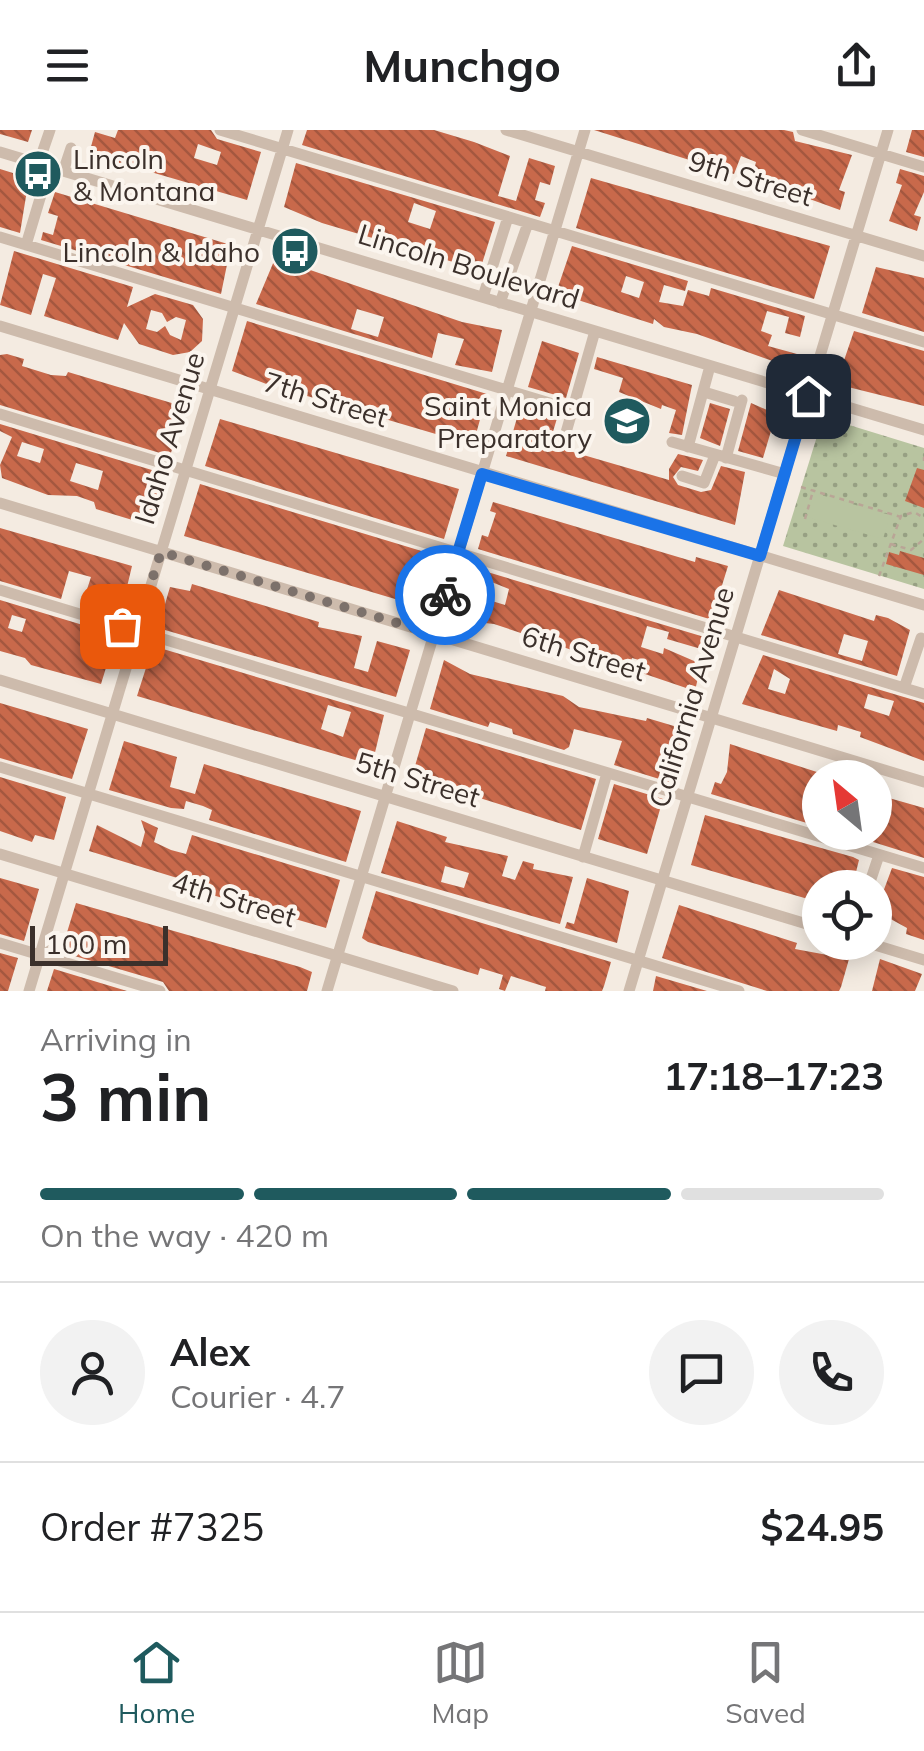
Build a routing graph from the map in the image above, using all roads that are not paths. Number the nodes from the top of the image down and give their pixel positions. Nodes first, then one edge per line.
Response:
1 (50, 130) edge
2 (220, 130) edge
3 (288, 130) edge
4 (506, 130) edge
5 (586, 130) edge
6 (802, 130) edge
7 (888, 130) edge
8 (71, 148) dead end
9 (283, 149) junction
10 (0, 152) edge
11 (579, 152) junction
12 (880, 154) junction
13 (44, 164) junction
14 (924, 167) edge
15 (64, 170) junction
16 (508, 216) junction
17 (528, 222) junction
18 (259, 228) junction
19 (556, 232) junction
20 (856, 236) junction
21 (1, 242) edge
22 (26, 245) junction
23 (924, 256) edge
24 (483, 297) junction
25 (500, 302) junction
26 (235, 306) junction
27 (530, 312) junction
28 (833, 314) junction
29 (0, 326) edge
30 (595, 331) junction
31 (924, 342) edge
32 (710, 366) junction
33 (210, 389) junction
34 (507, 392) junction
35 (704, 392) junction
36 (808, 396) junction
37 (573, 410) junction
38 (0, 414) edge
39 (924, 430) edge
40 (565, 436) dead end
41 (672, 442) dead end
42 (688, 447) junction
43 (721, 456) junction
44 (186, 470) junction
45 (482, 474) junction
46 (784, 474) junction
47 (682, 476) dead end
48 (0, 504) edge
49 (161, 552) junction
50 (458, 554) junction
51 (760, 556) junction
52 (0, 590) edge
53 (924, 605) edge
54 (136, 630) junction
55 (434, 634) junction
56 (736, 637) junction
57 (921, 638) dead end
58 (0, 680) edge
59 (904, 688) junction
60 (924, 694) edge
61 (112, 714) junction
62 (412, 714) junction
63 (711, 718) junction
64 (834, 760) edge
65 (0, 767) edge
66 (607, 773) junction
67 (892, 776) edge
68 (924, 782) edge
69 (88, 794) junction
70 (386, 795) junction
71 (687, 797) junction
72 (802, 826) edge
73 (871, 850) edge
74 (0, 854) edge
75 (879, 854) junction
76 (583, 857) junction
77 (924, 868) edge
78 (874, 870) edge
79 (64, 874) junction
80 (361, 876) junction
81 (662, 878) junction
82 (802, 922) edge
83 (0, 943) edge
84 (892, 950) edge
85 (40, 955) junction
86 (337, 956) junction
87 (638, 960) junction
88 (924, 960) edge
89 (29, 991) edge
90 (160, 991) edge
91 (327, 991) edge
92 (453, 991) edge
93 (629, 991) edge
94 (739, 991) edge

1 - 13 street
2 - 9 street
3 - 9 street, Idaho Avenue
4 - 11 street, 9th Street
5 - 11 street
6 - 12 street
7 - 12 street, California Avenue
8 - 15 street
9 - 16 street
9 - 18 street, Idaho Avenue
10 - 13 street, Lincoln Boulevard
11 - 19 street
11 - 20 street, 9th Street
12 - 14 street
12 - 20 street, California Avenue
13 - 15 street, Lincoln Boulevard
13 - 22 street
15 - 18 street, Lincoln Boulevard
16 - 17 street
16 - 24 street
17 - 19 street
17 - 25 street
18 - 24 street, Lincoln Boulevard
18 - 26 street, Idaho Avenue
19 - 27 street
19 - 28 street
20 - 23 street, 9th Street
20 - 28 street, California Avenue
21 - 22 street
22 - 26 street
24 - 25 street, Lincoln Boulevard
25 - 27 street, Lincoln Boulevard
26 - 33 street, Idaho Avenue
26 - 34 street
27 - 30 street, Lincoln Boulevard
27 - 34 street
28 - 31 street
28 - 36 street, California Avenue
29 - 33 street, 7th Street
30 - 32 street, Lincoln Boulevard
30 - 37 street
32 - 35 street
32 - 36 street, Lincoln Boulevard
33 - 44 street, Idaho Avenue
33 - 45 street, 7th Street
34 - 37 street
34 - 45 street
35 - 42 street
35 - 43 street
36 - 39 street, Lincoln Boulevard
36 - 46 street, California Avenue
37 - 40 street
38 - 44 street
41 - 42 street
42 - 43 street
43 - 46 street
43 - 47 street
44 - 49 street, Idaho Avenue
44 - 50 street
45 - 50 street
45 - 51 street, 7th Street
46 - 51 street, California Avenue
48 - 49 street, 6th Street
49 - 54 street, Idaho Avenue
49 - 55 street, 6th Street
50 - 55 street
50 - 56 street
51 - 53 street, 7th Street
51 - 56 street, California Avenue
52 - 54 street
54 - 61 street, Idaho Avenue
54 - 62 street
55 - 62 street
55 - 63 street, 6th Street
56 - 59 street
56 - 63 street, California Avenue
57 - 59 street
58 - 61 street, 5th Street
59 - 60 street
61 - 69 street, Idaho Avenue
61 - 70 street, 5th Street
62 - 66 street
62 - 70 street
63 - 64 street, 6th Street
63 - 71 street, California Avenue
65 - 69 street
66 - 71 street
66 - 76 street
67 - 68 street, 6th Street
69 - 79 street, Idaho Avenue
69 - 80 street
70 - 76 street, 5th Street
70 - 80 street
71 - 72 street
71 - 81 street, California Avenue
73 - 75 street
74 - 79 street, 4th Street
75 - 77 street
75 - 78 street
76 - 81 street, 5th Street
79 - 85 street, Idaho Avenue
79 - 86 street, 4th Street
80 - 86 street
80 - 87 street
81 - 82 street, 5th Street
81 - 87 street, California Avenue
83 - 85 street
84 - 88 street
85 - 89 street, Idaho Avenue
85 - 90 street
86 - 91 street
86 - 92 street, 4th Street
87 - 93 street, California Avenue
87 - 94 street

